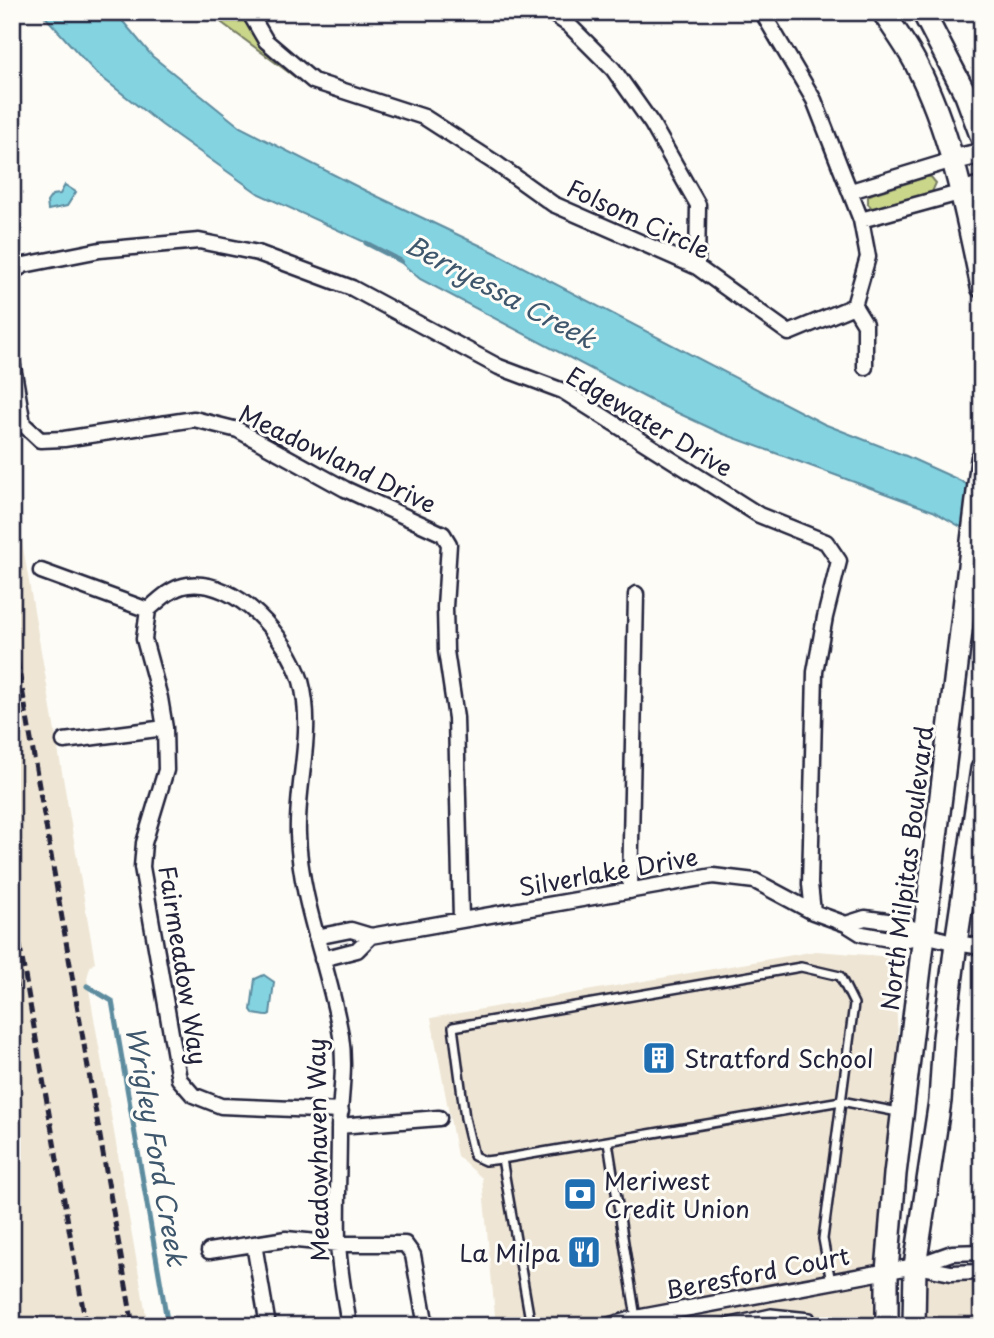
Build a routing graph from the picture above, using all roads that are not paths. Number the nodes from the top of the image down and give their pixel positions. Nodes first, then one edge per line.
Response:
1 (249, 12) edge
2 (550, 12) edge
3 (762, 12) edge
4 (883, 12) edge
5 (923, 12) edge
6 (982, 138) edge
7 (982, 153) edge
8 (953, 160) junction
9 (972, 189) edge
10 (851, 191) junction
11 (861, 220) junction
12 (697, 267) junction
13 (12, 272) edge
14 (982, 287) edge
15 (854, 306) junction
16 (12, 361) edge
17 (865, 367) dead end
18 (982, 459) edge
19 (41, 571) dead end
20 (636, 594) dead end
21 (148, 610) junction
22 (165, 728) junction
23 (64, 741) dead end
24 (982, 769) edge
25 (630, 891) junction
26 (813, 912) junction
27 (461, 919) junction
28 (925, 935) junction
29 (371, 936) junction
30 (316, 937) junction
31 (957, 943) junction
32 (982, 947) edge
33 (322, 959) junction
34 (841, 1101) junction
35 (903, 1113) junction
36 (439, 1118) dead end
37 (340, 1119) junction
38 (608, 1142) junction
39 (502, 1159) junction
40 (254, 1244) junction
41 (338, 1244) junction
42 (209, 1251) dead end
43 (982, 1252) edge
44 (915, 1266) junction
45 (887, 1271) junction
46 (982, 1272) edge
47 (831, 1282) junction
48 (636, 1318) junction
49 (743, 1319) junction
50 (665, 1320) edge
51 (268, 1326) edge
52 (349, 1326) edge
53 (426, 1326) edge
54 (531, 1326) edge
55 (607, 1326) edge
56 (713, 1326) edge
57 (727, 1326) edge
58 (811, 1326) edge
59 (887, 1326) edge
60 (914, 1326) edge

1 - 12 street, Folsom Circle
2 - 12 street
3 - 10 street
4 - 8 main road
5 - 6 main road
7 - 8 street
8 - 9 main road
8 - 10 street
9 - 11 street
9 - 14 main road
10 - 11 street
11 - 15 street
12 - 15 street, Folsom Circle
13 - 26 street, Edgewater Drive
15 - 17 street
16 - 27 street, Meadowland Drive
18 - 28 main road, North Milpitas Boulevard
19 - 21 street
20 - 25 street
21 - 22 street, Fairmeadow Way
21 - 30 street, Meadowhaven Way
22 - 23 street
22 - 37 street, Fairmeadow Way
24 - 31 main road
25 - 26 street, Silverlake Drive
25 - 27 street, Silverlake Drive
26 - 28 street, Silverlake Drive
27 - 29 street, Silverlake Drive
28 - 31 street, Silverlake Drive
28 - 35 main road, North Milpitas Boulevard
29 - 30 street, Silverlake Drive
29 - 33 street, Silverlake Drive
30 - 33 street, Meadowhaven Way
31 - 32 street, Silverlake Drive
31 - 44 main road
33 - 37 street, Meadowhaven Way
34 - 35 lane
34 - 38 lane
34 - 39 lane
34 - 47 lane
35 - 45 main road, North Milpitas Boulevard
36 - 37 street, Fairmeadow Way
37 - 41 street, Meadowhaven Way
38 - 39 lane
38 - 48 lane
39 - 54 lane
40 - 41 street
40 - 42 street
40 - 51 street
41 - 52 street, Meadowhaven Way
41 - 53 street
43 - 44 street
44 - 45 street, Beresford Court
44 - 46 street
44 - 60 main road
45 - 47 street, Beresford Court
45 - 59 main road, North Milpitas Boulevard
47 - 50 street, Beresford Court
48 - 50 street, Beresford Court
48 - 55 street, Beresford Court
49 - 56 lane
49 - 57 lane
49 - 58 lane

